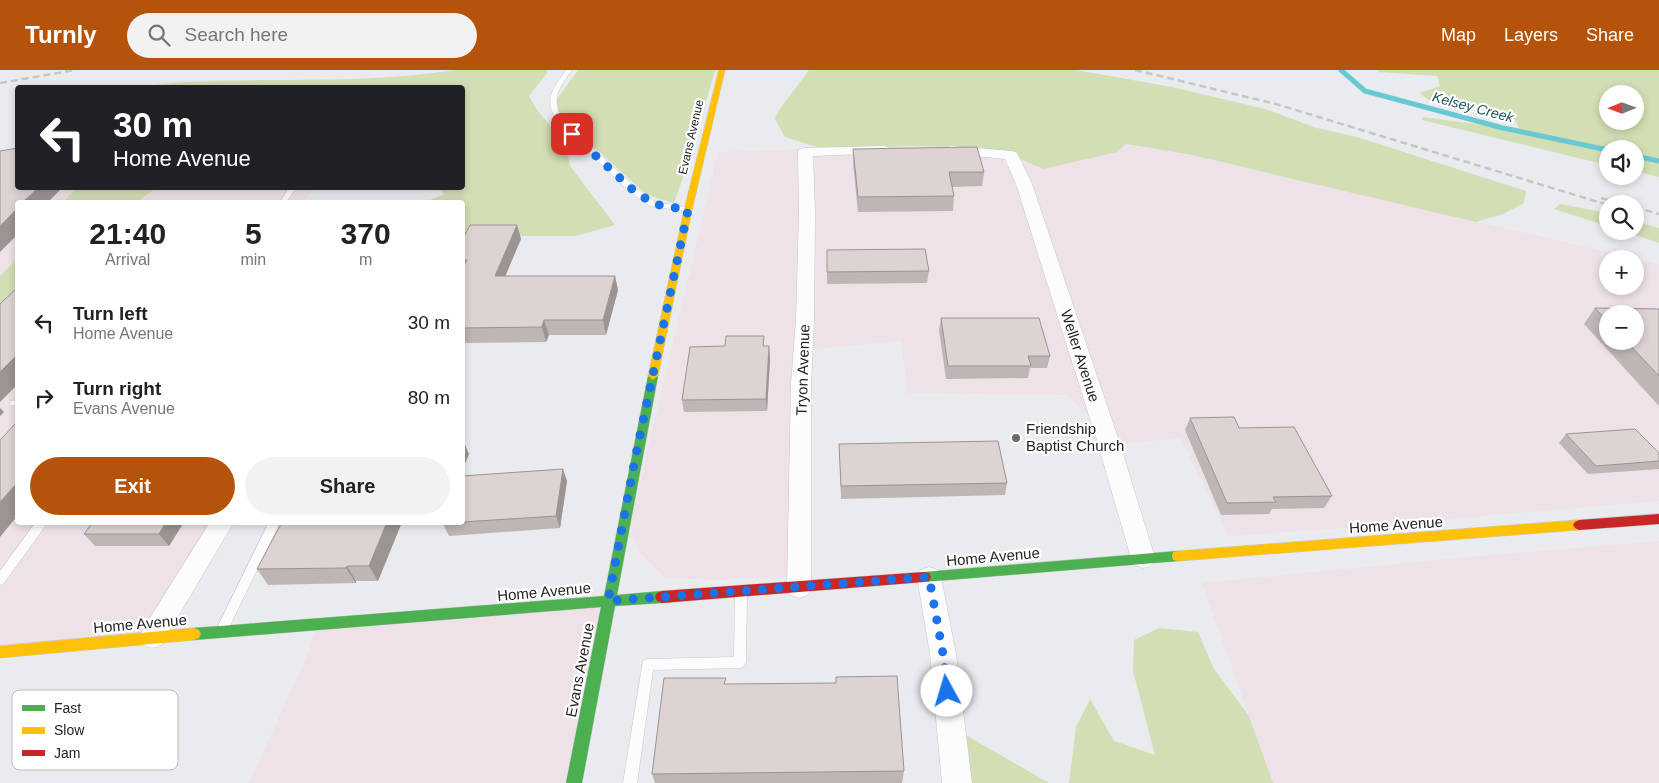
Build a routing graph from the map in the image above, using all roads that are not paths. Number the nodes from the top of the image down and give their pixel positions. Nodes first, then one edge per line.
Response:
1 (569, 70) edge
2 (721, 74) edge
3 (896, 150) edge
4 (934, 150) edge
5 (688, 210) junction
6 (1659, 519) edge
7 (41, 525) edge
8 (221, 525) edge
9 (274, 525) edge
10 (1143, 558) junction
11 (929, 577) junction
12 (0, 580) edge
13 (799, 588) junction
14 (741, 592) junction
15 (608, 601) junction
16 (221, 633) junction
17 (152, 637) junction
18 (0, 652) edge
19 (574, 783) edge
20 (630, 783) edge
21 (957, 783) edge

1 - 5 lane
2 - 5 street, Evans Avenue
3 - 13 street, Tryon Avenue
4 - 10 street, Weller Avenue
5 - 15 street, Evans Avenue
6 - 10 street, Home Avenue
7 - 12 lane
8 - 17 street
9 - 16 lane
10 - 11 street, Home Avenue
11 - 13 street, Home Avenue
11 - 21 street
13 - 14 street, Home Avenue
14 - 15 street, Home Avenue
14 - 20 lane
15 - 16 street, Home Avenue
15 - 19 street, Evans Avenue
16 - 17 street, Home Avenue
17 - 18 street, Home Avenue

